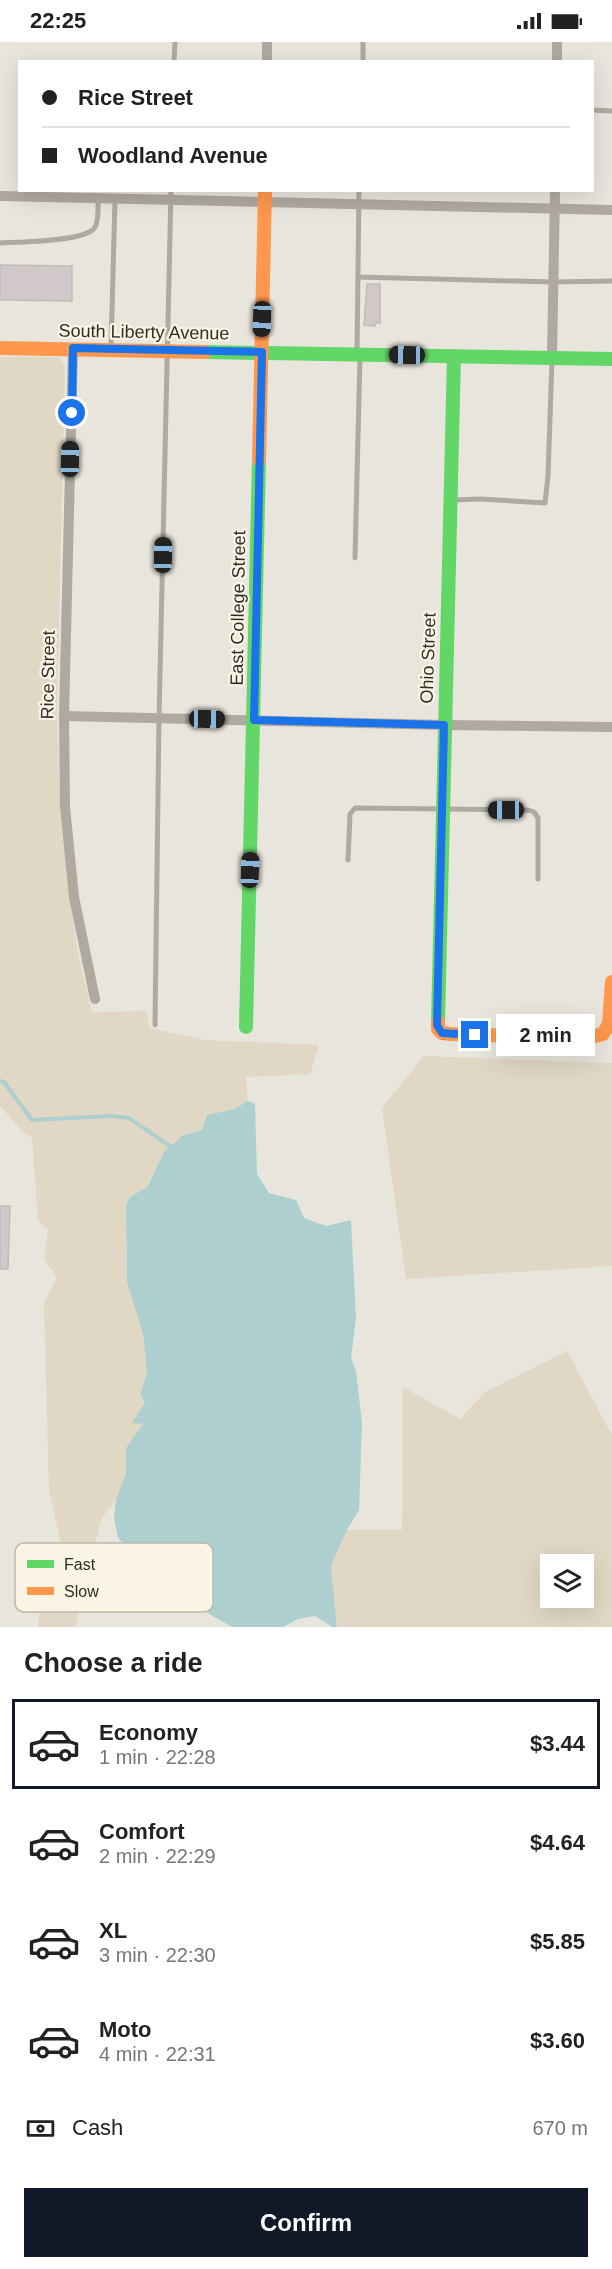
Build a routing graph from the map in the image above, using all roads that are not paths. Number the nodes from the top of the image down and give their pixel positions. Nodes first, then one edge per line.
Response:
1 (175, 42) edge
2 (267, 42) edge
3 (363, 42) edge
4 (557, 42) edge
5 (174, 60) edge
6 (267, 60) edge
7 (363, 60) edge
8 (557, 60) edge
9 (594, 110) edge
10 (612, 111) edge
11 (359, 192) edge
12 (555, 192) edge
13 (0, 196) edge
14 (171, 196) edge
15 (265, 197) edge
16 (98, 199) junction
17 (115, 199) junction
18 (358, 205) junction
19 (555, 209) junction
20 (612, 210) edge
21 (0, 243) edge
22 (358, 277) junction
23 (612, 281) edge
24 (553, 282) junction
25 (0, 348) edge
26 (73, 348) junction
27 (111, 349) junction
28 (169, 350) junction
29 (262, 352) junction
30 (358, 354) junction
31 (454, 356) junction
32 (552, 358) junction
33 (612, 359) edge
34 (451, 500) junction
35 (356, 558) dead end
36 (64, 716) junction
37 (159, 718) junction
38 (254, 720) junction
39 (444, 725) junction
40 (612, 727) edge
41 (442, 809) junction
42 (348, 860) dead end
43 (538, 879) dead end
44 (612, 982) edge
45 (95, 999) dead end
46 (155, 1025) dead end
47 (246, 1027) dead end

1 - 5 lane
2 - 6 street
3 - 7 lane
4 - 8 street
9 - 10 lane
11 - 18 lane
12 - 19 street
13 - 16 street
14 - 15 street
14 - 17 street
14 - 28 lane
15 - 18 street
15 - 29 street, East College Street
16 - 17 street
16 - 21 lane
17 - 27 lane
18 - 19 street
18 - 22 lane
19 - 20 street
19 - 24 street
22 - 24 lane
22 - 30 lane
23 - 24 lane
24 - 32 street
25 - 26 street, South Liberty Avenue
26 - 27 street, South Liberty Avenue
26 - 36 street, Rice Street
27 - 28 street, South Liberty Avenue
28 - 29 street, South Liberty Avenue
28 - 37 lane
29 - 30 street, South Liberty Avenue
29 - 38 street, East College Street
30 - 31 street, South Liberty Avenue
30 - 35 lane
31 - 32 street, South Liberty Avenue
31 - 34 street, Ohio Street
32 - 33 street, South Liberty Avenue
32 - 34 lane
34 - 39 street, Ohio Street
36 - 37 street
36 - 45 street, Rice Street
37 - 38 street
37 - 46 lane
38 - 39 street
38 - 47 street, East College Street
39 - 40 street
39 - 41 street, Ohio Street
41 - 42 lane
41 - 43 lane
41 - 44 street, Ohio Street

